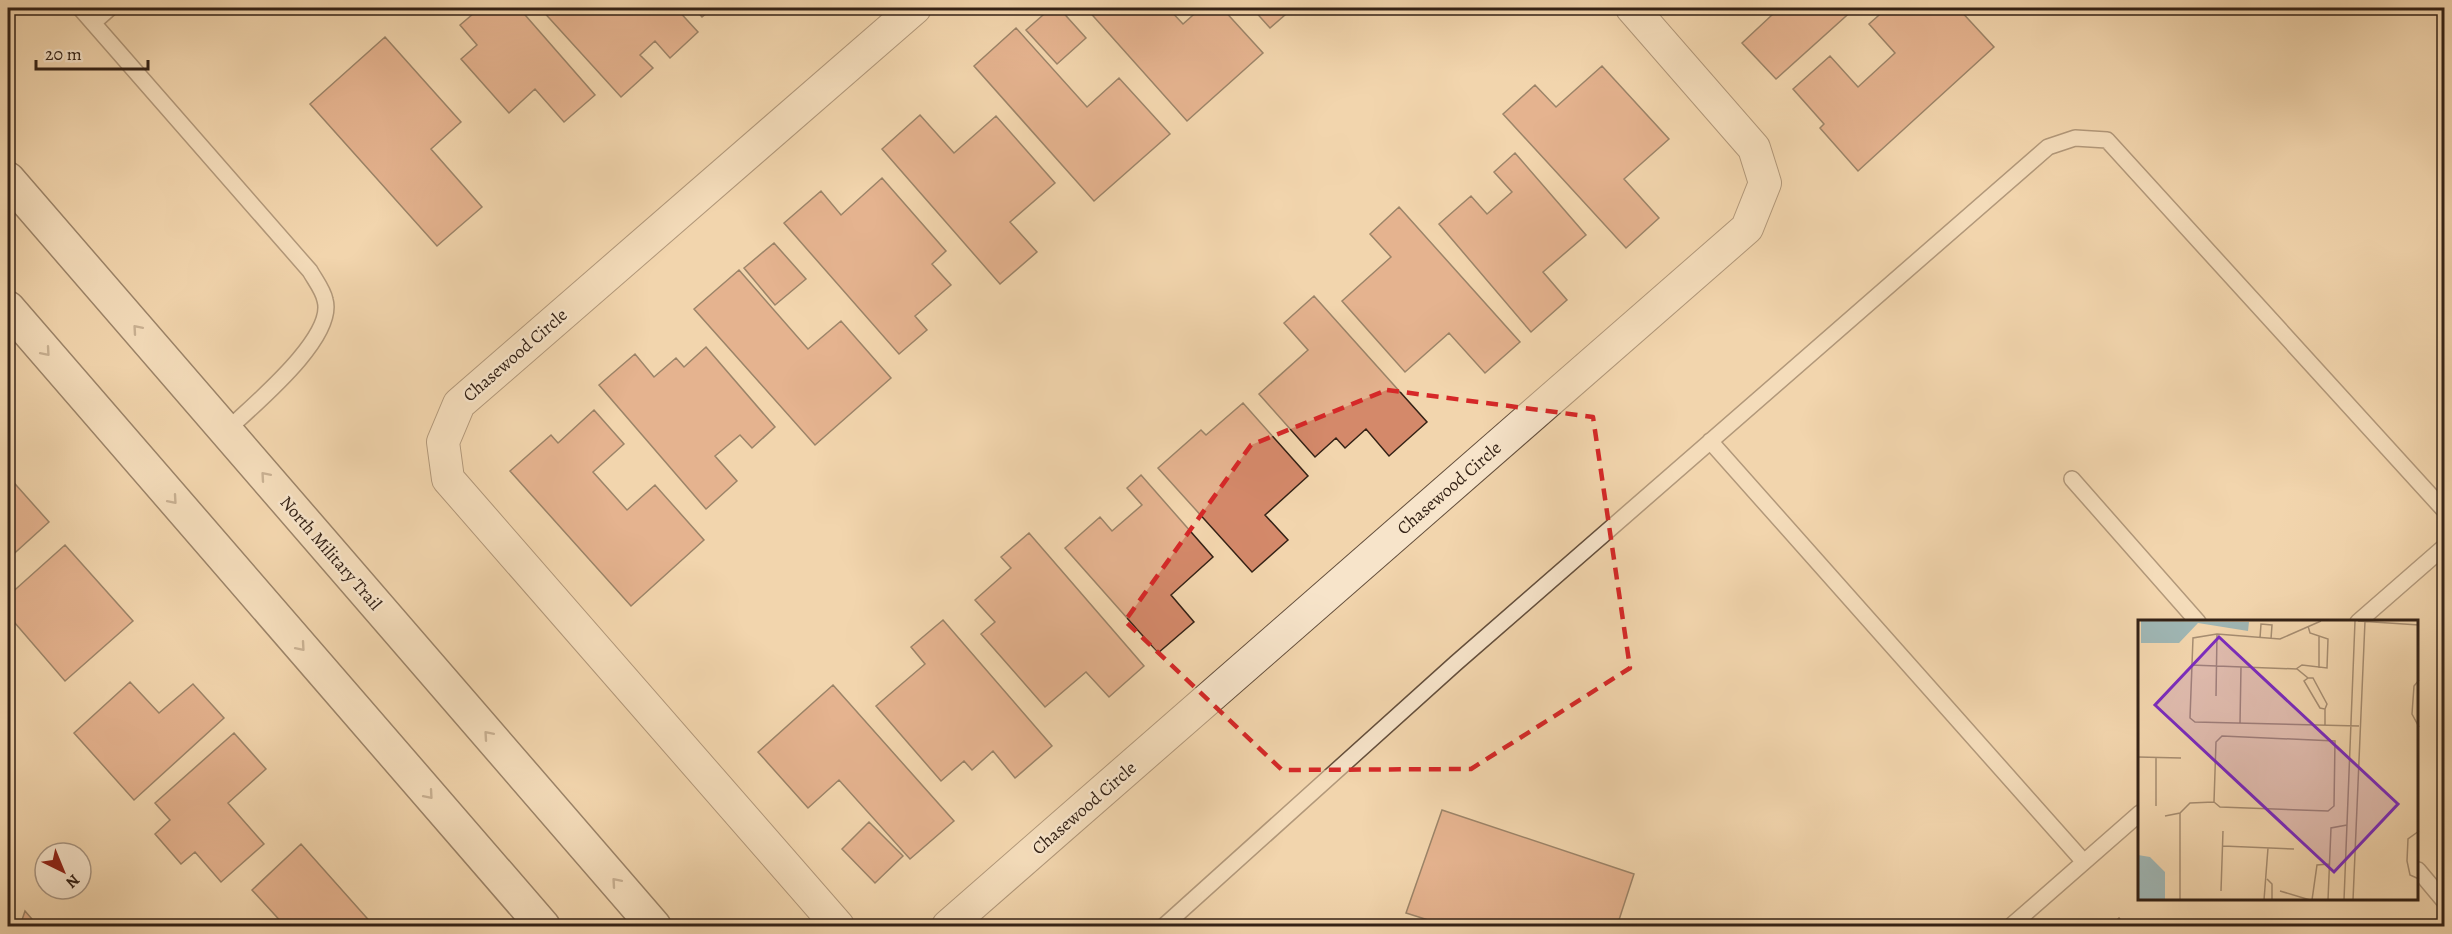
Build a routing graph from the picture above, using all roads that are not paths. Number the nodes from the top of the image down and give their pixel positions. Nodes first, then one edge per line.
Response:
1 (80, 8) edge
2 (110, 8) edge
3 (915, 8) edge
4 (1632, 8) edge
5 (93, 23) junction
6 (8, 179) edge
7 (8, 308) edge
8 (225, 431) junction
9 (1710, 441) junction
10 (2072, 479) dead end
11 (2445, 510) edge
12 (2445, 547) edge
13 (2196, 620) edge
14 (2360, 620) edge
15 (2138, 815) edge
16 (2084, 862) junction
17 (2419, 871) edge
18 (2445, 901) edge
19 (543, 927) edge
20 (654, 927) edge
21 (838, 927) edge
22 (948, 927) edge
23 (1164, 927) edge
24 (2011, 927) edge

1 - 5 lane
2 - 5 lane
3 - 21 street, Chasewood Circle
4 - 22 street, Chasewood Circle
5 - 8 lane
8 -> 6 main road, North Military Trail
7 -> 19 main road
20 -> 8 main road, North Military Trail
9 - 11 lane
9 - 16 lane
9 - 23 lane
10 - 13 lane
12 - 14 lane
15 - 16 lane
16 - 24 lane
17 - 18 lane

